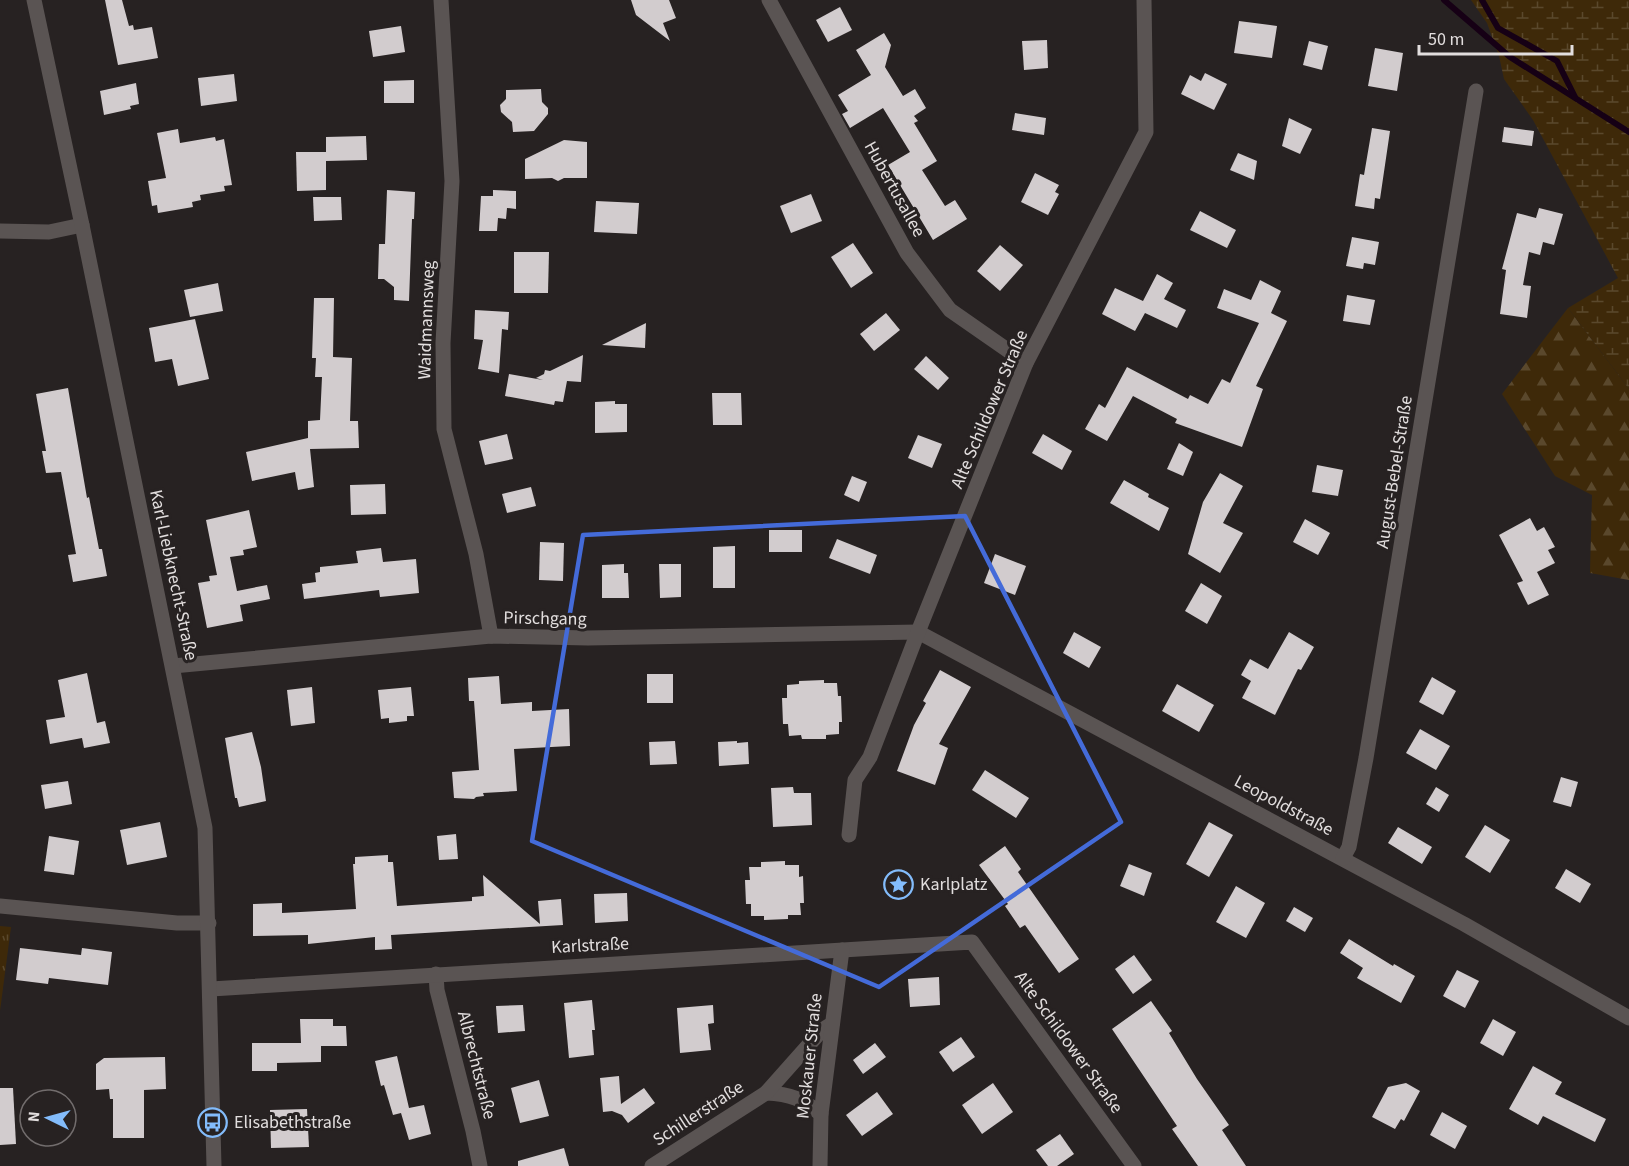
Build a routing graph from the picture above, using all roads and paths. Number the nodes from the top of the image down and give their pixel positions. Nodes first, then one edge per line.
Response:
1 (33, 0) edge
2 (441, 0) edge
3 (769, 0) edge
4 (1144, 0) edge
5 (1476, 91) dead end
6 (82, 225) junction
7 (0, 231) edge
8 (1026, 363) junction
9 (918, 632) junction
10 (491, 636) junction
11 (173, 666) junction
12 (849, 835) dead end
13 (1343, 858) junction
14 (0, 906) edge
15 (209, 923) junction
16 (972, 942) joint
17 (842, 950) junction
18 (436, 974) junction
19 (211, 989) junction
20 (1629, 1018) edge
21 (832, 1024) junction
22 (766, 1093) junction
23 (821, 1114) junction
24 (214, 1166) edge
25 (480, 1166) edge
26 (652, 1166) edge
27 (820, 1166) edge
28 (1134, 1166) edge

1 - 6 street, Karl-Liebknecht-Straße
2 - 10 street, Waidmannsweg
3 - 8 street, Hubertusallee
4 - 8 street, Alte Schildower Straße
5 - 13 street, August-Bebel-Straße
6 - 7 street
6 - 11 street, Karl-Liebknecht-Straße
8 - 9 street, Alte Schildower Straße
9 - 10 street, Pirschgang
9 - 12 street, Alte Schildower Straße
9 - 13 street, Leopoldstraße
10 - 11 street, Pirschgang
11 - 15 street, Karl-Liebknecht-Straße
13 - 20 street, Leopoldstraße
14 - 15 street
15 - 19 street, Karl-Liebknecht-Straße
16 - 17 street, Karlstraße
16 - 28 street, Alte Schildower Straße
17 - 18 street, Karlstraße
17 - 21 street, Moskauer Straße
18 - 19 street, Karlstraße
18 - 25 street, Albrechtstraße
19 - 24 street, Karl-Liebknecht-Straße
21 - 22 street, Schillerstraße
21 - 23 street, Moskauer Straße
22 - 23 street, Schillerstraße
22 - 26 street, Schillerstraße
23 - 27 street, Moskauer Straße

